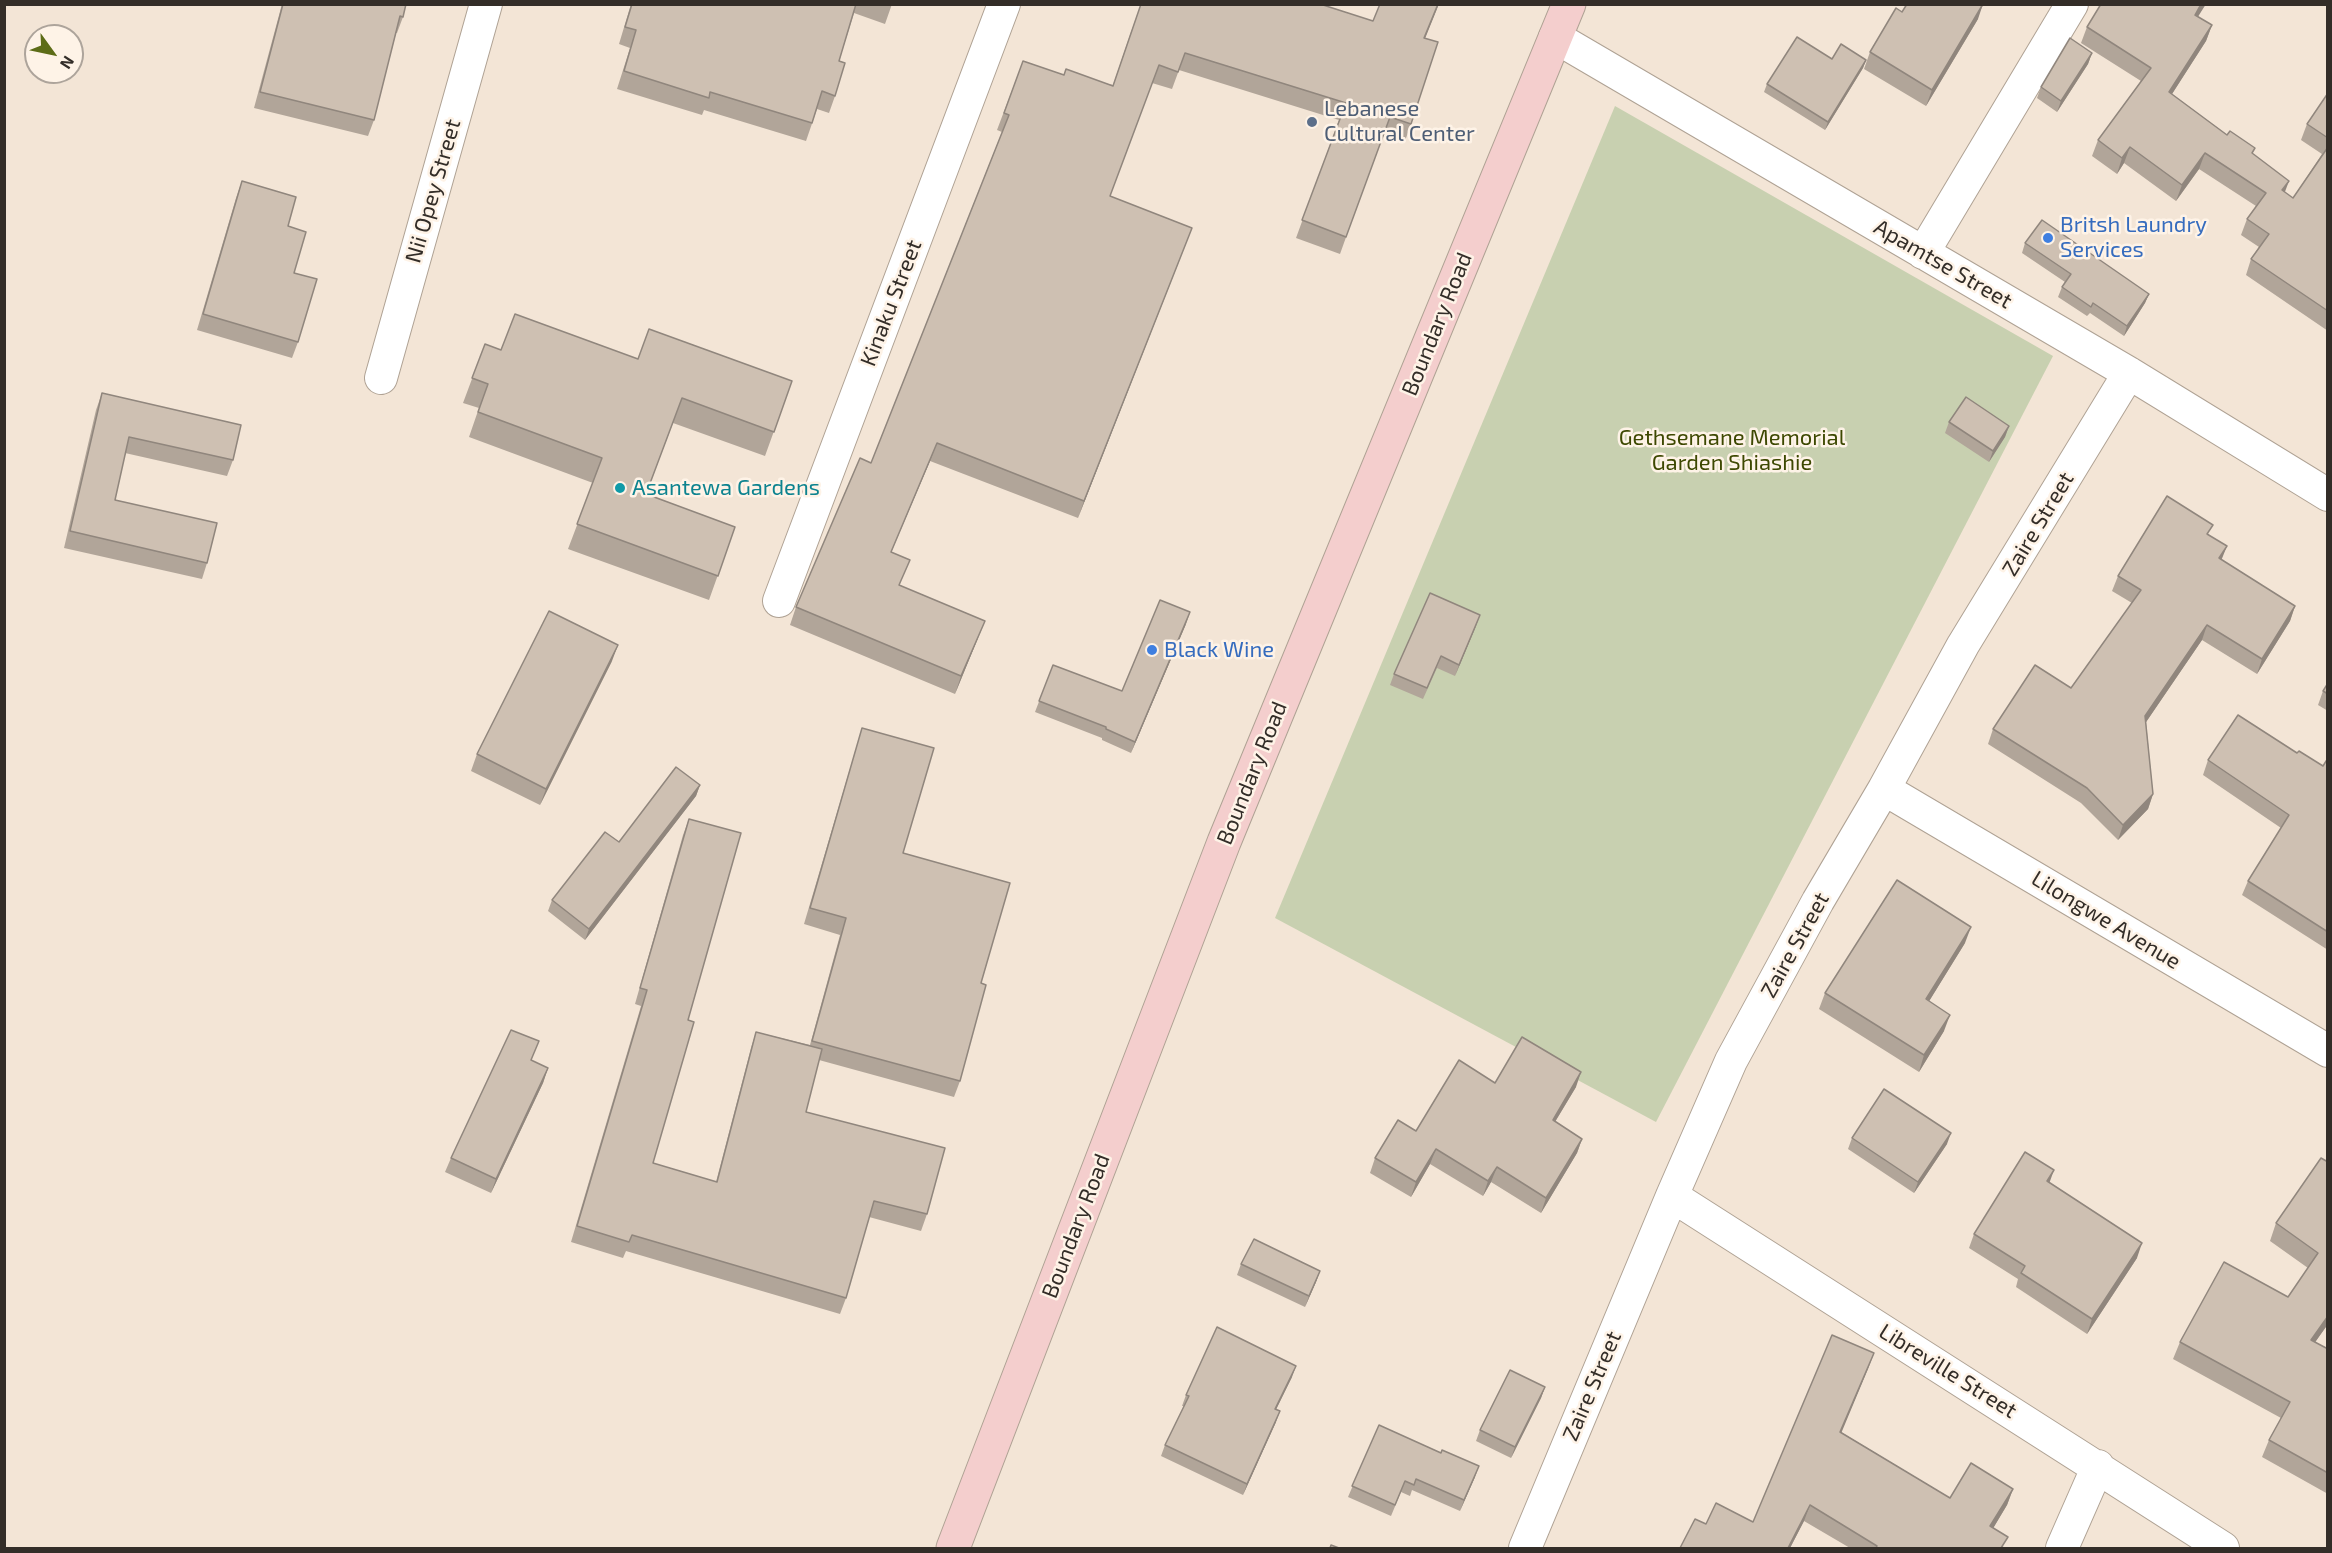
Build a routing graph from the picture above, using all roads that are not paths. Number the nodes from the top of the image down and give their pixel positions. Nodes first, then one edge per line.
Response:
1 (486, 4) edge
2 (1004, 4) edge
3 (1569, 4) edge
4 (2072, 4) edge
5 (1555, 37) junction
6 (1923, 253) junction
7 (2129, 373) junction
8 (381, 378) dead end
9 (2328, 495) edge
10 (779, 601) dead end
11 (1884, 789) junction
12 (2328, 1051) edge
13 (1672, 1196) junction
14 (2098, 1466) junction
15 (953, 1548) edge
16 (1525, 1548) edge
17 (2062, 1548) edge
18 (2223, 1548) edge

1 - 8 street, Nii Opey Street
2 - 10 street, Kinaku Street
3 - 5 main road, Boundary Road
4 - 6 street
5 - 6 street, Apamtse Street
5 - 15 main road, Boundary Road
6 - 7 street, Apamtse Street
7 - 9 street, Apamtse Street
7 - 11 street, Zaire Street
11 - 12 street, Lilongwe Avenue
11 - 13 street, Zaire Street
13 - 14 street, Libreville Street
13 - 16 street, Zaire Street
14 - 17 street
14 - 18 street, Libreville Street

